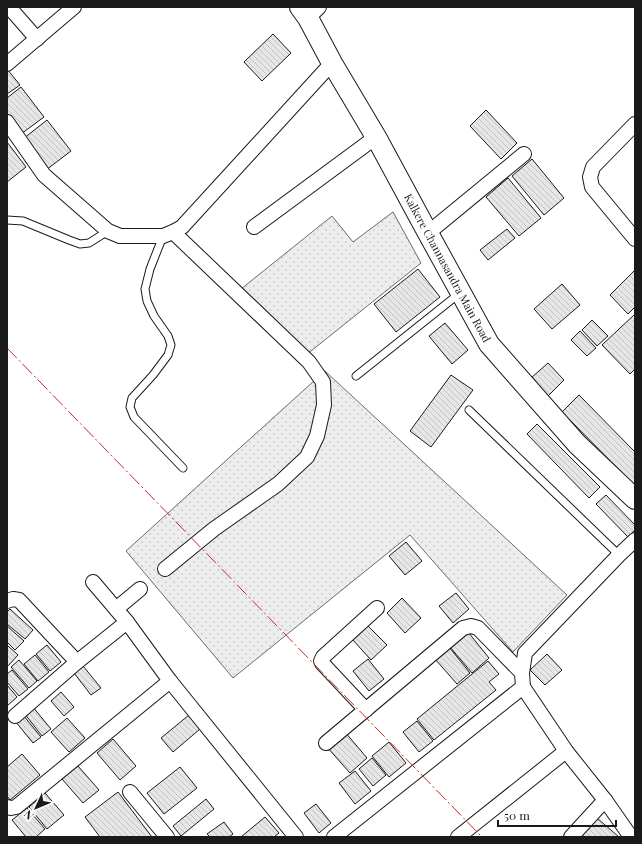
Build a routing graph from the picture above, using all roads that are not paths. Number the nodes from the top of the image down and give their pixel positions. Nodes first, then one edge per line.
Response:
1 (9, 7) edge
2 (74, 7) edge
3 (309, 11) edge
4 (37, 39) junction
5 (7, 64) edge
6 (332, 64) junction
7 (7, 122) edge
8 (635, 124) edge
9 (376, 137) junction
10 (524, 154) dead end
11 (7, 220) edge
12 (254, 227) dead end
13 (108, 231) junction
14 (428, 233) junction
15 (168, 234) junction
16 (635, 239) edge
17 (460, 293) junction
18 (356, 376) dead end
19 (469, 410) dead end
20 (182, 468) dead end
21 (635, 499) edge
22 (635, 540) edge
23 (619, 555) junction
24 (164, 569) dead end
25 (94, 582) dead end
26 (140, 589) dead end
27 (7, 601) edge
28 (377, 608) dead end
29 (116, 609) junction
30 (127, 622) junction
31 (77, 662) junction
32 (522, 673) junction
33 (170, 681) junction
34 (523, 687) junction
35 (366, 710) junction
36 (15, 716) dead end
37 (326, 743) dead end
38 (566, 751) junction
39 (130, 792) dead end
40 (605, 800) junction
41 (7, 807) edge
42 (167, 837) edge
43 (296, 837) edge
44 (334, 837) edge
45 (458, 837) edge
46 (571, 837) edge
47 (631, 837) edge

1 - 4 street
2 - 4 street
3 - 6 main road, Kalkere Channasandra Main Road
4 - 5 street
6 - 9 main road, Kalkere Channasandra Main Road
6 - 15 street
7 - 13 street
8 - 16 street
9 - 12 street
9 - 14 main road, Kalkere Channasandra Main Road
10 - 14 street
11 - 13 lane
13 - 15 street
14 - 17 main road, Kalkere Channasandra Main Road
15 - 20 lane
15 - 24 street
17 - 18 lane
17 - 21 main road, Kalkere Channasandra Main Road
19 - 23 lane
22 - 23 street
23 - 32 street
25 - 29 street
26 - 29 street
27 - 31 street
28 - 35 street
29 - 30 street
30 - 31 street
30 - 33 street
31 - 36 street
32 - 34 street
32 - 35 street
33 - 41 street
33 - 43 street
34 - 38 street
34 - 44 street
35 - 37 street
38 - 40 street
38 - 45 street
39 - 42 street
40 - 46 street
40 - 47 street

